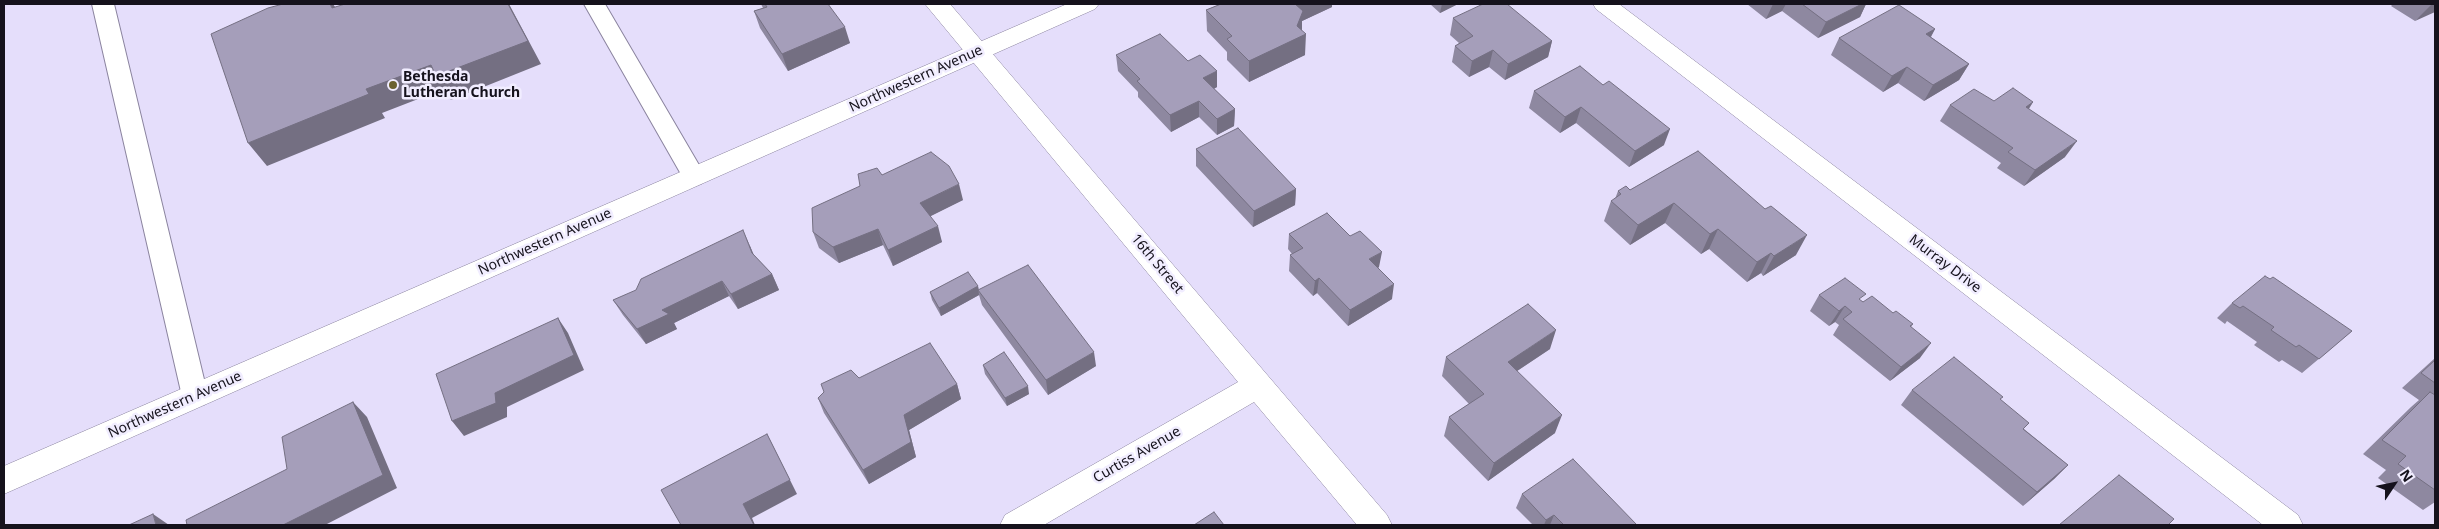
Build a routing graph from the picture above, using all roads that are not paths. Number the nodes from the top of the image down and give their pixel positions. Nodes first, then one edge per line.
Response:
1 (102, 4) edge
2 (595, 4) edge
3 (937, 4) edge
4 (1087, 4) edge
5 (1604, 4) edge
6 (978, 52) junction
7 (694, 177) junction
8 (1258, 385) junction
9 (195, 396) junction
10 (4, 480) edge
11 (1016, 525) edge
12 (1376, 525) edge
13 (2287, 525) edge

1 - 9 lane
2 - 7 lane
3 - 6 street, 16th Street
4 - 6 street, Northwestern Avenue
5 - 13 street, Murray Drive
6 - 7 street, Northwestern Avenue
6 - 8 street, 16th Street
7 - 9 street, Northwestern Avenue
8 - 11 street, Curtiss Avenue
8 - 12 street, 16th Street
9 - 10 street, Northwestern Avenue

